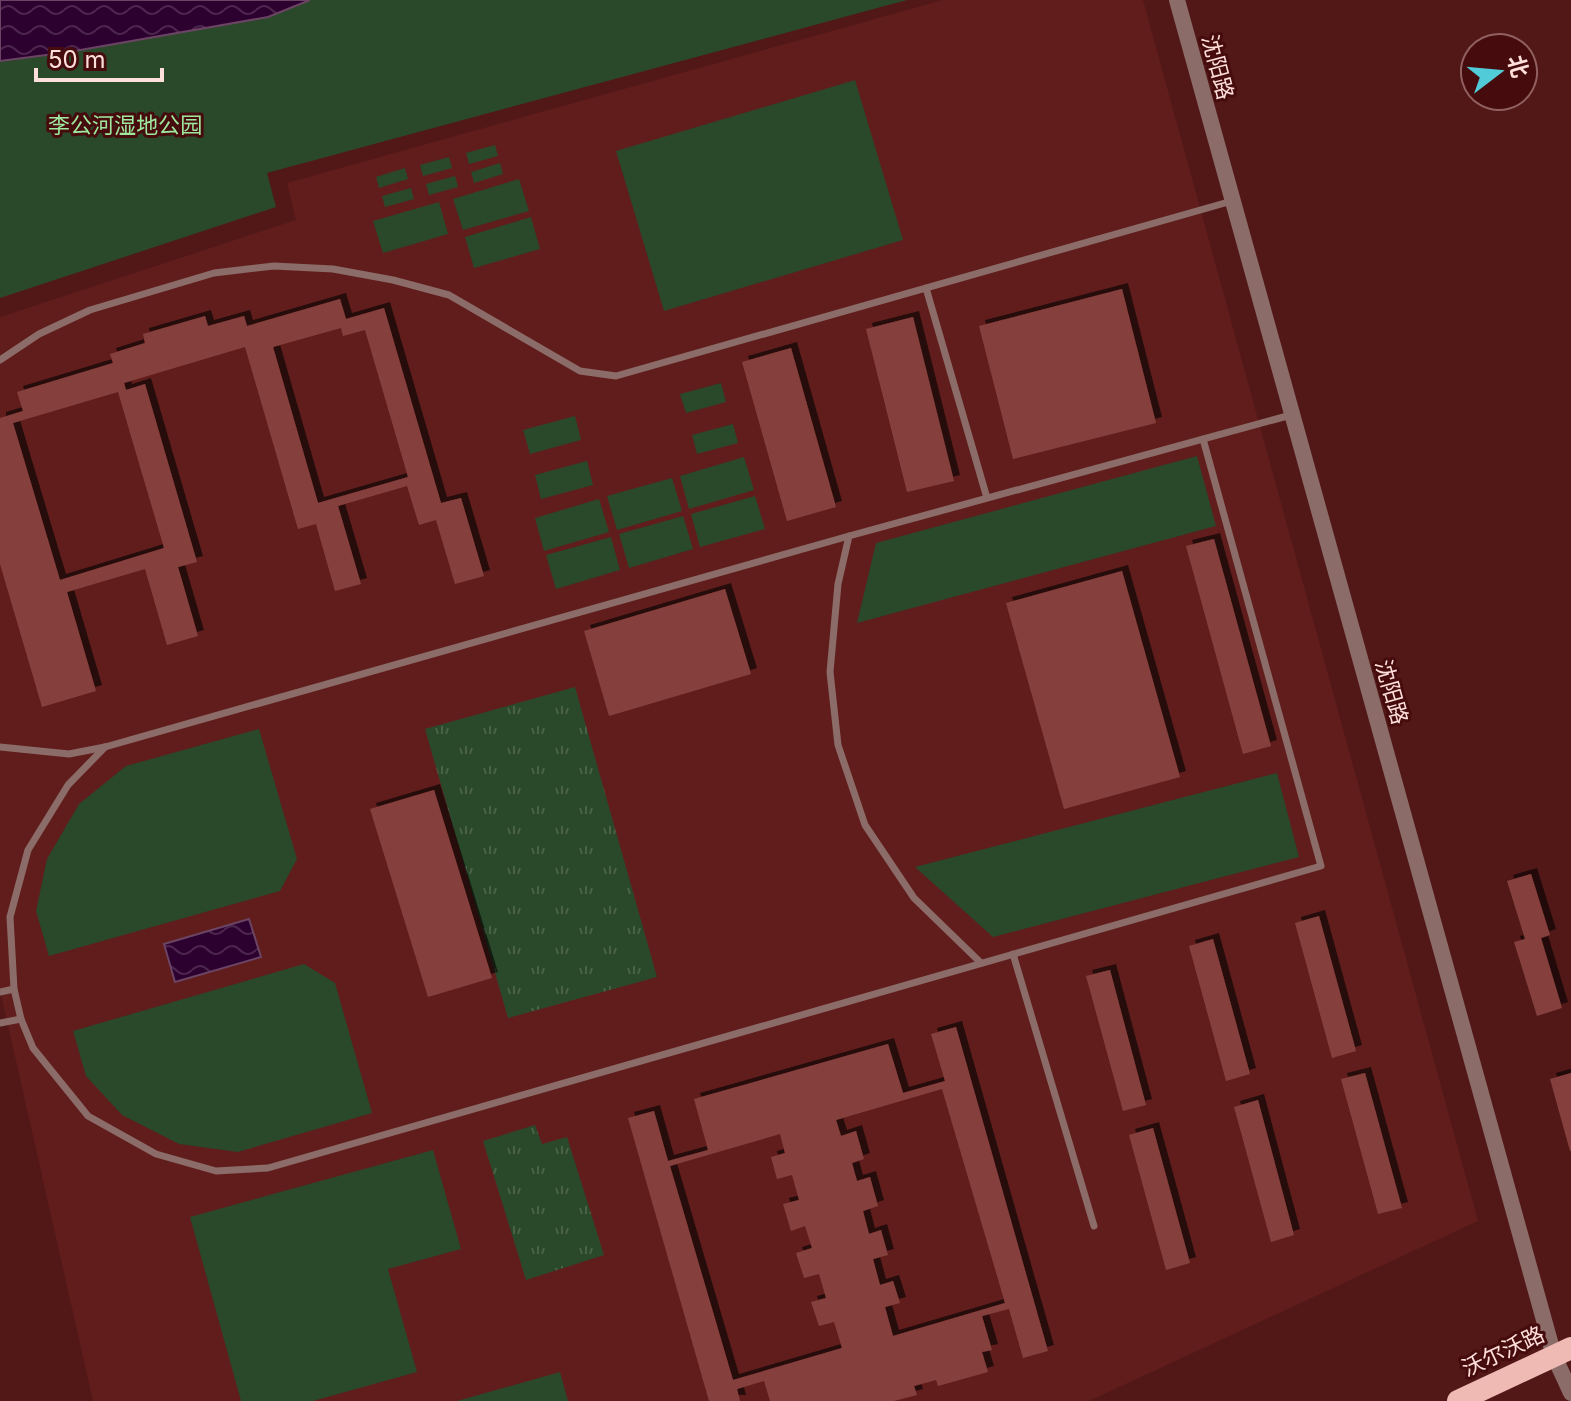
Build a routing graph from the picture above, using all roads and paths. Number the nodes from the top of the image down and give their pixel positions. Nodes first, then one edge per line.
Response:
1 (1177, 0) edge
2 (1232, 201) junction
3 (926, 288) junction
4 (0, 360) edge
5 (1292, 415) junction
6 (1203, 439) junction
7 (987, 498) junction
8 (849, 536) junction
9 (0, 747) edge
10 (105, 747) junction
11 (1013, 954) junction
12 (981, 963) junction
13 (14, 989) junction
14 (0, 992) edge
15 (21, 1019) junction
16 (0, 1023) edge
17 (1094, 1226) dead end
18 (1562, 1352) edge
19 (1571, 1393) edge
20 (1458, 1401) edge

1 - 2 street, 沈阳路
2 - 3 lane
2 - 5 street, 沈阳路
3 - 4 lane
3 - 7 lane
5 - 6 lane
5 - 18 street, 沈阳路
6 - 7 lane
6 - 11 lane
7 - 8 lane
8 - 10 lane
8 - 12 lane
9 - 10 lane
10 - 13 lane
11 - 12 lane
11 - 17 lane
12 - 15 lane
13 - 14 lane
13 - 15 lane
15 - 16 lane
18 - 19 street, 沈阳路
18 - 20 highway, 沃尔沃路

